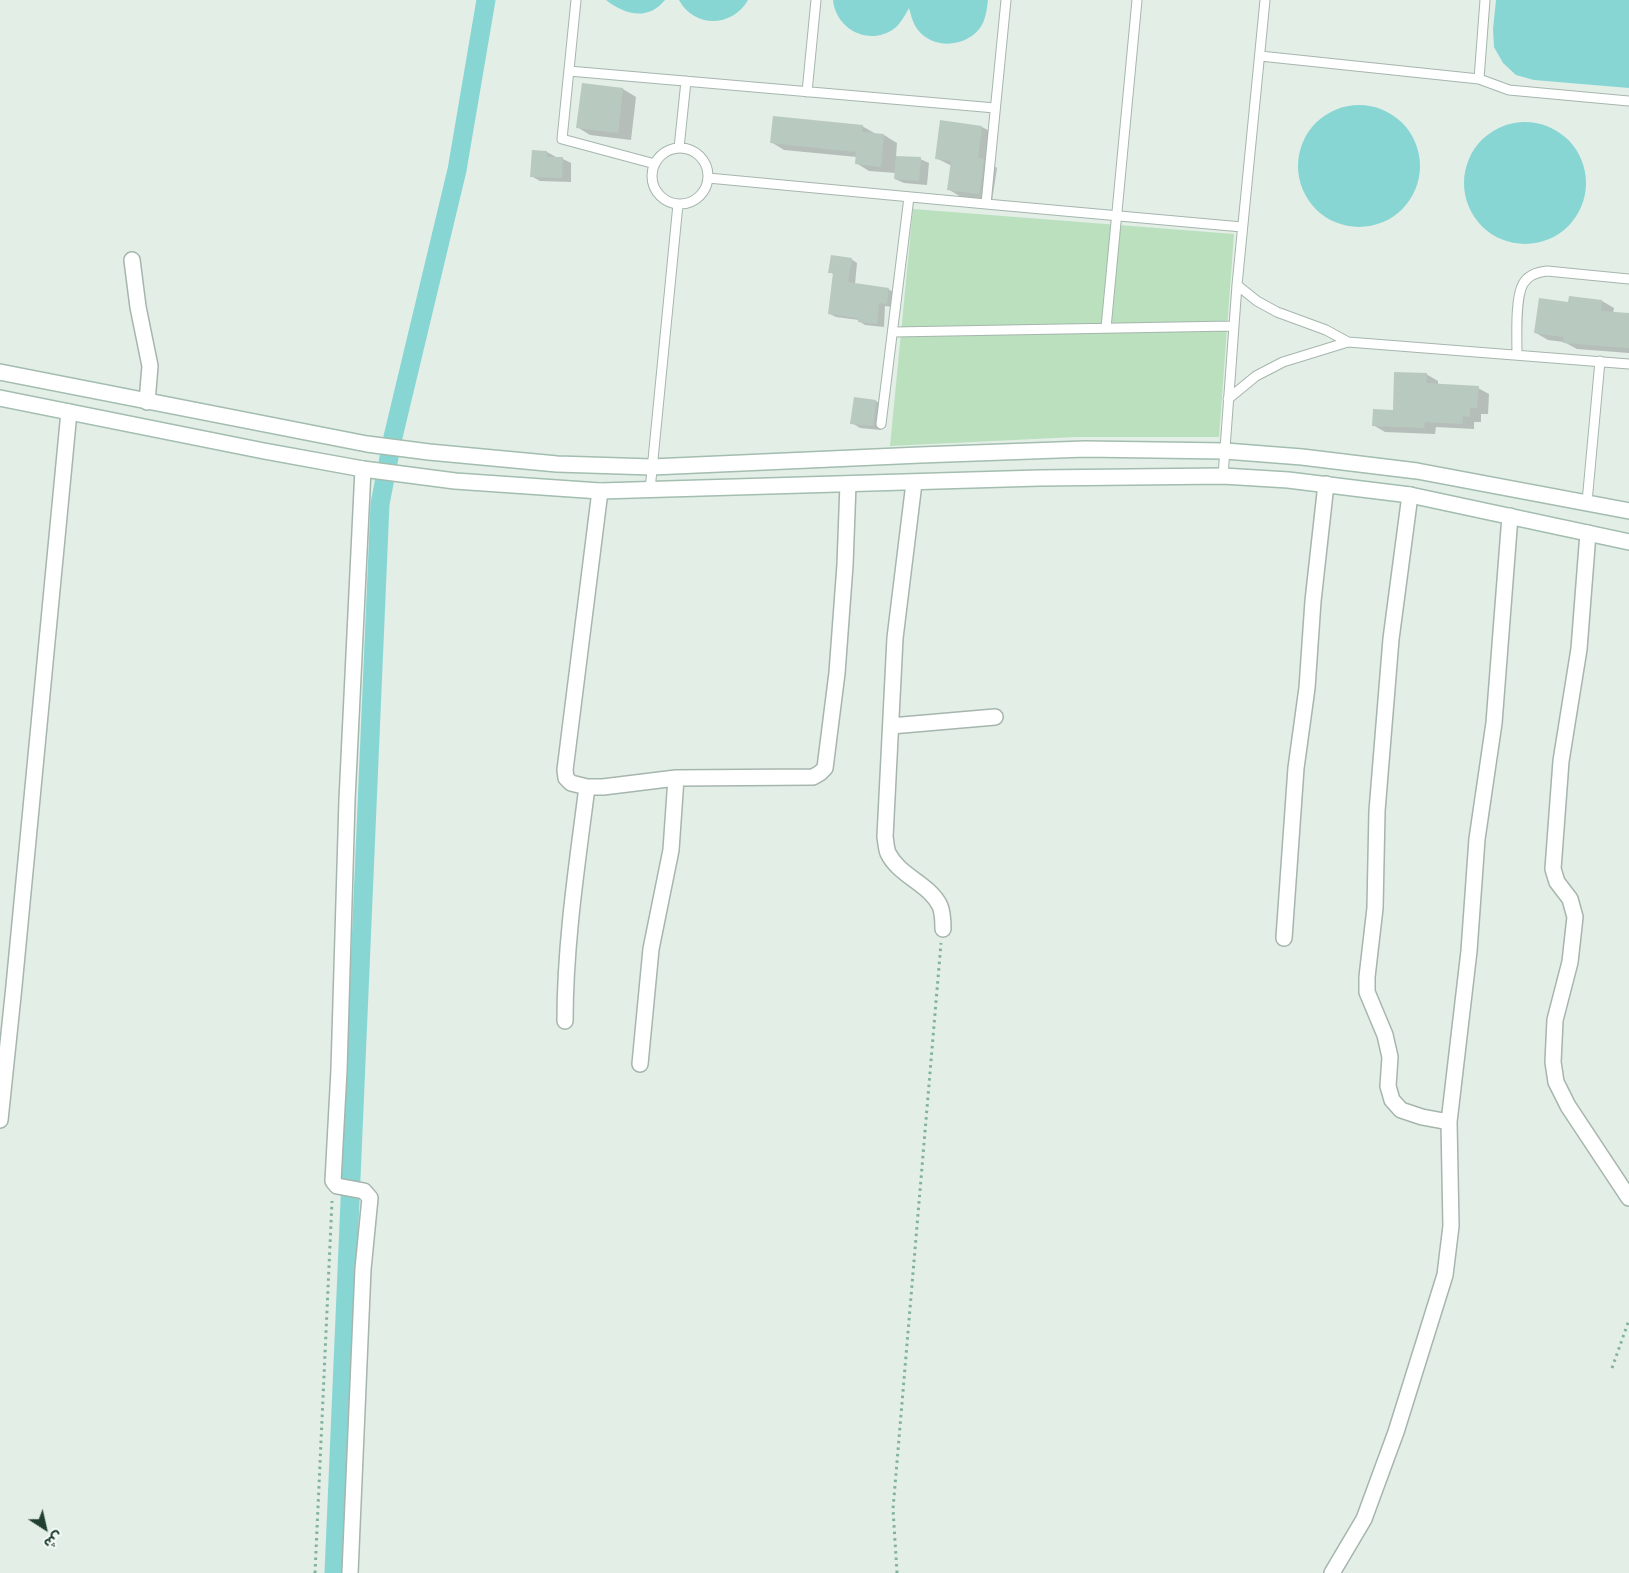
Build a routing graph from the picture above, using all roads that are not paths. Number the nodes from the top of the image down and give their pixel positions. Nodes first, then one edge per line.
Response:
1 (576, 0) edge
2 (816, 0) edge
3 (1006, 0) edge
4 (1137, 0) edge
5 (1265, 0) edge
6 (1485, 0) edge
7 (1260, 56) junction
8 (569, 71) junction
9 (1478, 79) junction
10 (686, 81) junction
11 (807, 92) junction
12 (1629, 102) edge
13 (995, 108) junction
14 (679, 148) junction
15 (654, 164) junction
16 (708, 178) junction
17 (910, 197) junction
18 (678, 204) junction
19 (986, 204) junction
20 (1117, 215) junction
21 (1242, 227) junction
22 (132, 260) dead end
23 (1629, 278) edge
24 (1236, 285) junction
25 (1233, 326) junction
26 (1106, 328) junction
27 (893, 332) junction
28 (1348, 342) junction
29 (1517, 355) junction
30 (1600, 361) junction
31 (1629, 364) edge
32 (0, 372) edge
33 (0, 398) edge
34 (1228, 399) junction
35 (147, 402) junction
36 (69, 412) junction
37 (881, 424) dead end
38 (1225, 451) junction
39 (652, 467) junction
40 (363, 469) junction
41 (1223, 476) junction
42 (914, 482) junction
43 (848, 484) junction
44 (1326, 484) junction
45 (650, 490) junction
46 (600, 491) junction
47 (1410, 495) junction
48 (1587, 502) junction
49 (1629, 511) edge
50 (1510, 516) junction
51 (1588, 534) junction
52 (1629, 542) edge
53 (995, 717) dead end
54 (891, 726) junction
55 (676, 778) junction
56 (587, 787) junction
57 (943, 929) road end
58 (1284, 938) dead end
59 (565, 1022) dead end
60 (640, 1064) dead end
61 (0, 1120) edge
62 (1449, 1122) junction
63 (1629, 1198) edge
64 (350, 1573) edge
65 (1332, 1573) edge

1 - 8 lane
2 - 11 lane
3 - 13 lane
4 - 20 lane
5 - 7 lane
6 - 9 lane
7 - 9 lane
7 - 21 lane
8 - 10 lane
8 - 15 lane
9 - 12 lane
10 - 11 lane
10 - 14 lane
11 - 13 lane
13 - 19 lane
14 - 15 lane
14 - 16 lane
15 - 18 lane
16 - 17 lane
16 - 18 lane
17 - 19 lane
17 - 27 lane
18 - 39 lane
19 - 20 lane
20 - 21 lane
20 - 26 lane
21 - 24 lane
22 - 35 street
23 - 29 lane
24 - 25 lane
24 - 28 lane
25 - 26 lane
25 - 34 lane
26 - 27 lane
27 - 37 lane
28 - 29 lane
28 - 34 lane
29 - 30 lane
30 - 31 lane
30 - 48 lane
32 - 35 street
33 - 36 street
34 - 38 lane
35 - 39 street
36 - 40 street
36 - 61 street
38 - 39 street
38 - 41 lane
38 - 48 street
39 - 45 lane
40 - 46 street
40 - 64 street
41 - 42 street
41 - 44 street
42 - 43 street
42 - 54 street
43 - 45 street
43 - 55 street
44 - 47 street
44 - 58 street
45 - 46 street
46 - 56 street
47 - 50 street
47 - 62 street
48 - 49 street
50 - 51 street
50 - 62 street
51 - 52 street
51 - 63 street
53 - 54 street
54 - 57 street
55 - 56 street
55 - 60 street
56 - 59 street
62 - 65 street

